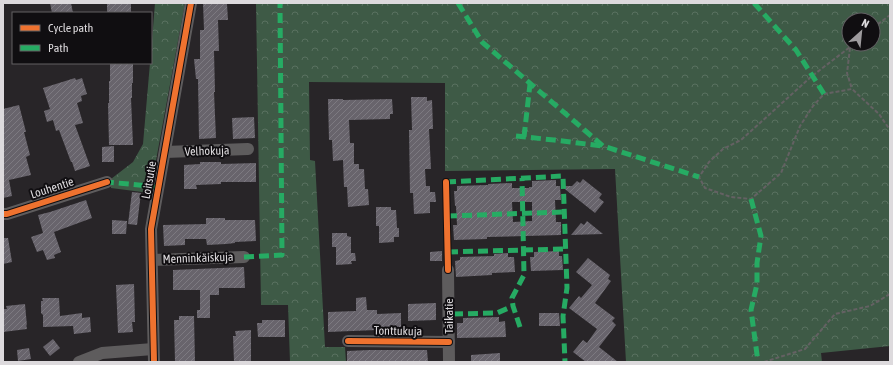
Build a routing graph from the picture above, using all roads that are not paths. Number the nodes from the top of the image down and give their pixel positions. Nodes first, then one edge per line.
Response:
1 (191, 3) edge
2 (248, 149) dead end
3 (165, 152) junction
4 (107, 182) dead end
5 (3, 214) edge
6 (244, 257) dead end
7 (152, 260) junction
8 (448, 270) dead end
9 (348, 341) dead end
10 (449, 342) junction
11 (153, 349) junction
12 (79, 362) edge
13 (154, 362) edge
14 (449, 362) edge

1 - 3 street, Loitsutie
2 - 3 street, Velhokuja
3 - 7 street, Loitsutie
4 - 5 street, Louhentie
6 - 7 street, Menninkäiskuja
7 - 11 street, Loitsutie
8 - 10 street, Taikatie
9 - 10 street, Tonttukuja
10 - 14 street, Taikatie
11 - 12 street
11 - 13 street, Loitsutie

